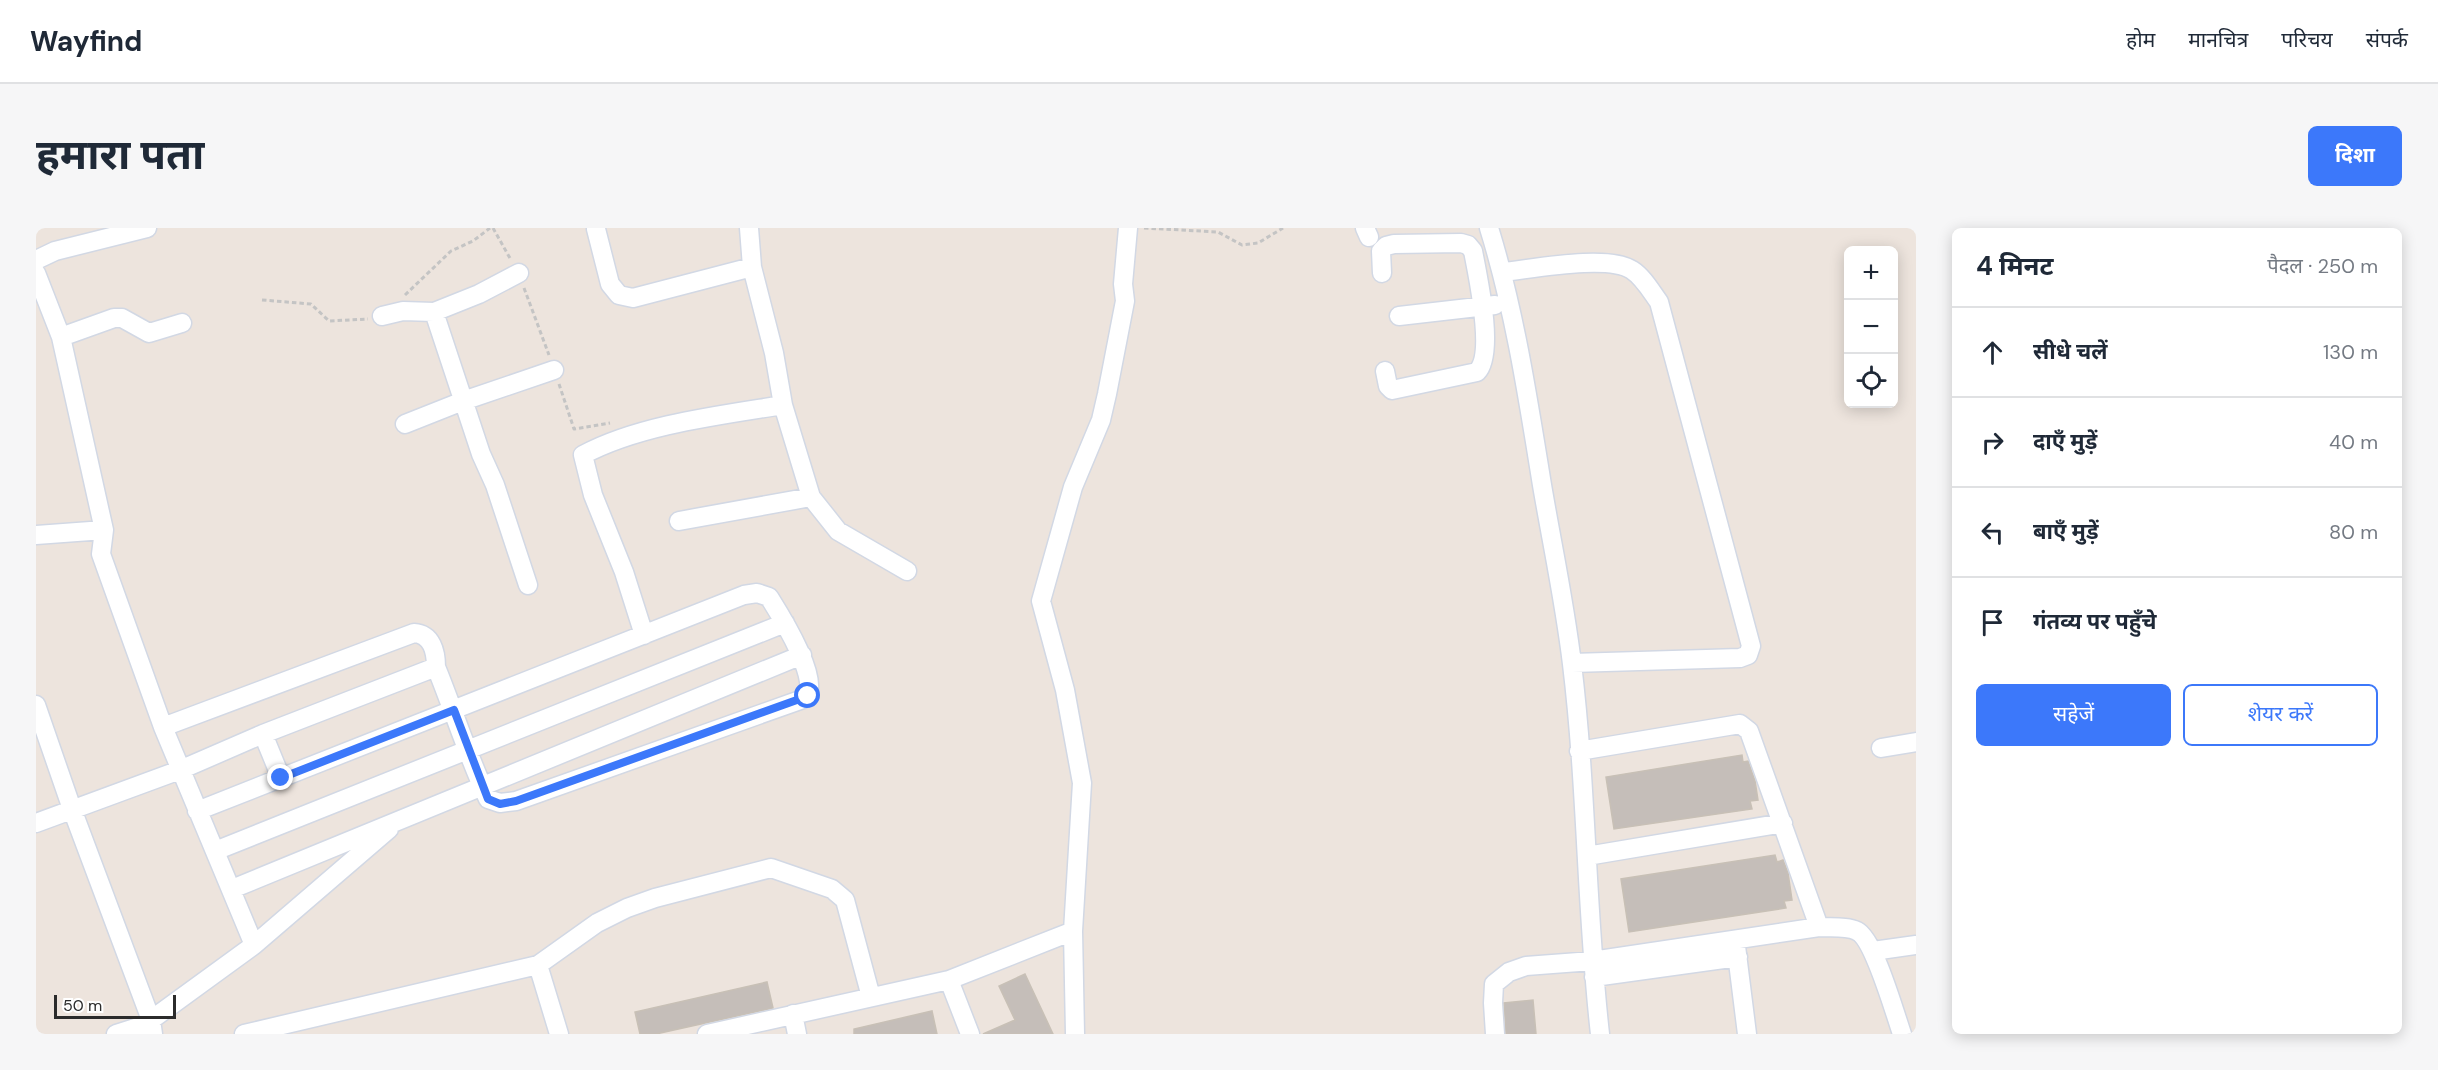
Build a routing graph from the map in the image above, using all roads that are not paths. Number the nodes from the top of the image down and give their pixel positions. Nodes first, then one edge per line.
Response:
1 (147, 228) edge
2 (749, 228) edge
3 (1128, 228) edge
4 (1489, 228) edge
5 (596, 229) edge
6 (36, 260) edge
7 (752, 267) junction
8 (1503, 272) junction
9 (36, 273) edge
10 (519, 273) road end
11 (1382, 273) dead end
12 (1509, 304) junction
13 (1484, 307) junction
14 (434, 312) junction
15 (382, 316) road end
16 (1399, 316) dead end
17 (182, 323) dead end
18 (61, 337) junction
19 (554, 370) road end
20 (1385, 371) dead end
21 (463, 401) junction
22 (783, 405) junction
23 (405, 424) dead end
24 (811, 497) junction
25 (679, 521) dead end
26 (104, 530) junction
27 (36, 536) edge
28 (907, 571) dead end
29 (528, 585) dead end
30 (785, 623) junction
31 (644, 634) junction
32 (802, 655) junction
33 (1572, 663) junction
34 (436, 668) junction
35 (36, 705) edge
36 (454, 710) junction
37 (163, 727) junction
38 (263, 734) junction
39 (1916, 742) edge
40 (1881, 748) dead end
41 (468, 751) junction
42 (1580, 751) junction
43 (180, 770) junction
44 (281, 778) junction
45 (481, 785) junction
46 (72, 808) junction
47 (197, 811) junction
48 (401, 819) junction
49 (36, 823) edge
50 (1784, 824) junction
51 (215, 851) junction
52 (1587, 856) junction
53 (232, 889) junction
54 (1820, 927) junction
55 (1073, 931) junction
56 (254, 945) junction
57 (1916, 945) edge
58 (1737, 949) junction
59 (1873, 951) junction
60 (538, 965) junction
61 (1593, 969) junction
62 (949, 980) junction
63 (871, 997) junction
64 (793, 1014) junction
65 (152, 1025) edge
66 (274, 1030) edge
67 (116, 1034) edge
68 (244, 1034) edge
69 (559, 1034) edge
70 (707, 1034) edge
71 (797, 1034) edge
72 (970, 1034) edge
73 (1075, 1034) edge
74 (1495, 1034) edge
75 (1600, 1034) edge
76 (1747, 1034) edge
77 (1902, 1034) edge

1 - 6 street
2 - 7 street
3 - 55 street
4 - 8 street
5 - 7 street
7 - 22 street
8 - 12 street
8 - 33 street
9 - 18 street
10 - 14 street
11 - 13 street
12 - 13 street
12 - 33 street
13 - 16 street
13 - 20 street
14 - 15 street
14 - 21 street
17 - 18 street
18 - 26 street
19 - 21 street
21 - 23 street
21 - 29 street
22 - 24 street
22 - 31 street
24 - 25 street
24 - 28 street
26 - 27 street
26 - 37 street
30 - 31 street
30 - 32 street
30 - 41 street
31 - 36 street
32 - 45 street
32 - 45 street
33 - 42 street
34 - 36 street
34 - 37 street
34 - 38 street
35 - 46 street
36 - 41 street
36 - 44 street
37 - 43 street
38 - 43 street
38 - 44 street
39 - 40 street
41 - 45 street
41 - 51 street
42 - 50 street
42 - 52 street
43 - 46 street
43 - 47 street
44 - 47 street
45 - 48 street
46 - 49 street
46 - 65 street
47 - 51 street
48 - 53 street
48 - 56 street
50 - 52 street
50 - 54 street
51 - 53 street
52 - 61 street
53 - 56 street
54 - 58 street
54 - 59 street
55 - 62 street
55 - 73 street
56 - 65 street
57 - 59 street
58 - 61 street
58 - 76 street
59 - 77 street
60 - 63 street
60 - 66 street
60 - 69 street
61 - 74 street
61 - 75 street
62 - 63 street
62 - 72 street
63 - 64 street
64 - 70 street
64 - 71 street
65 - 67 street
66 - 68 street

